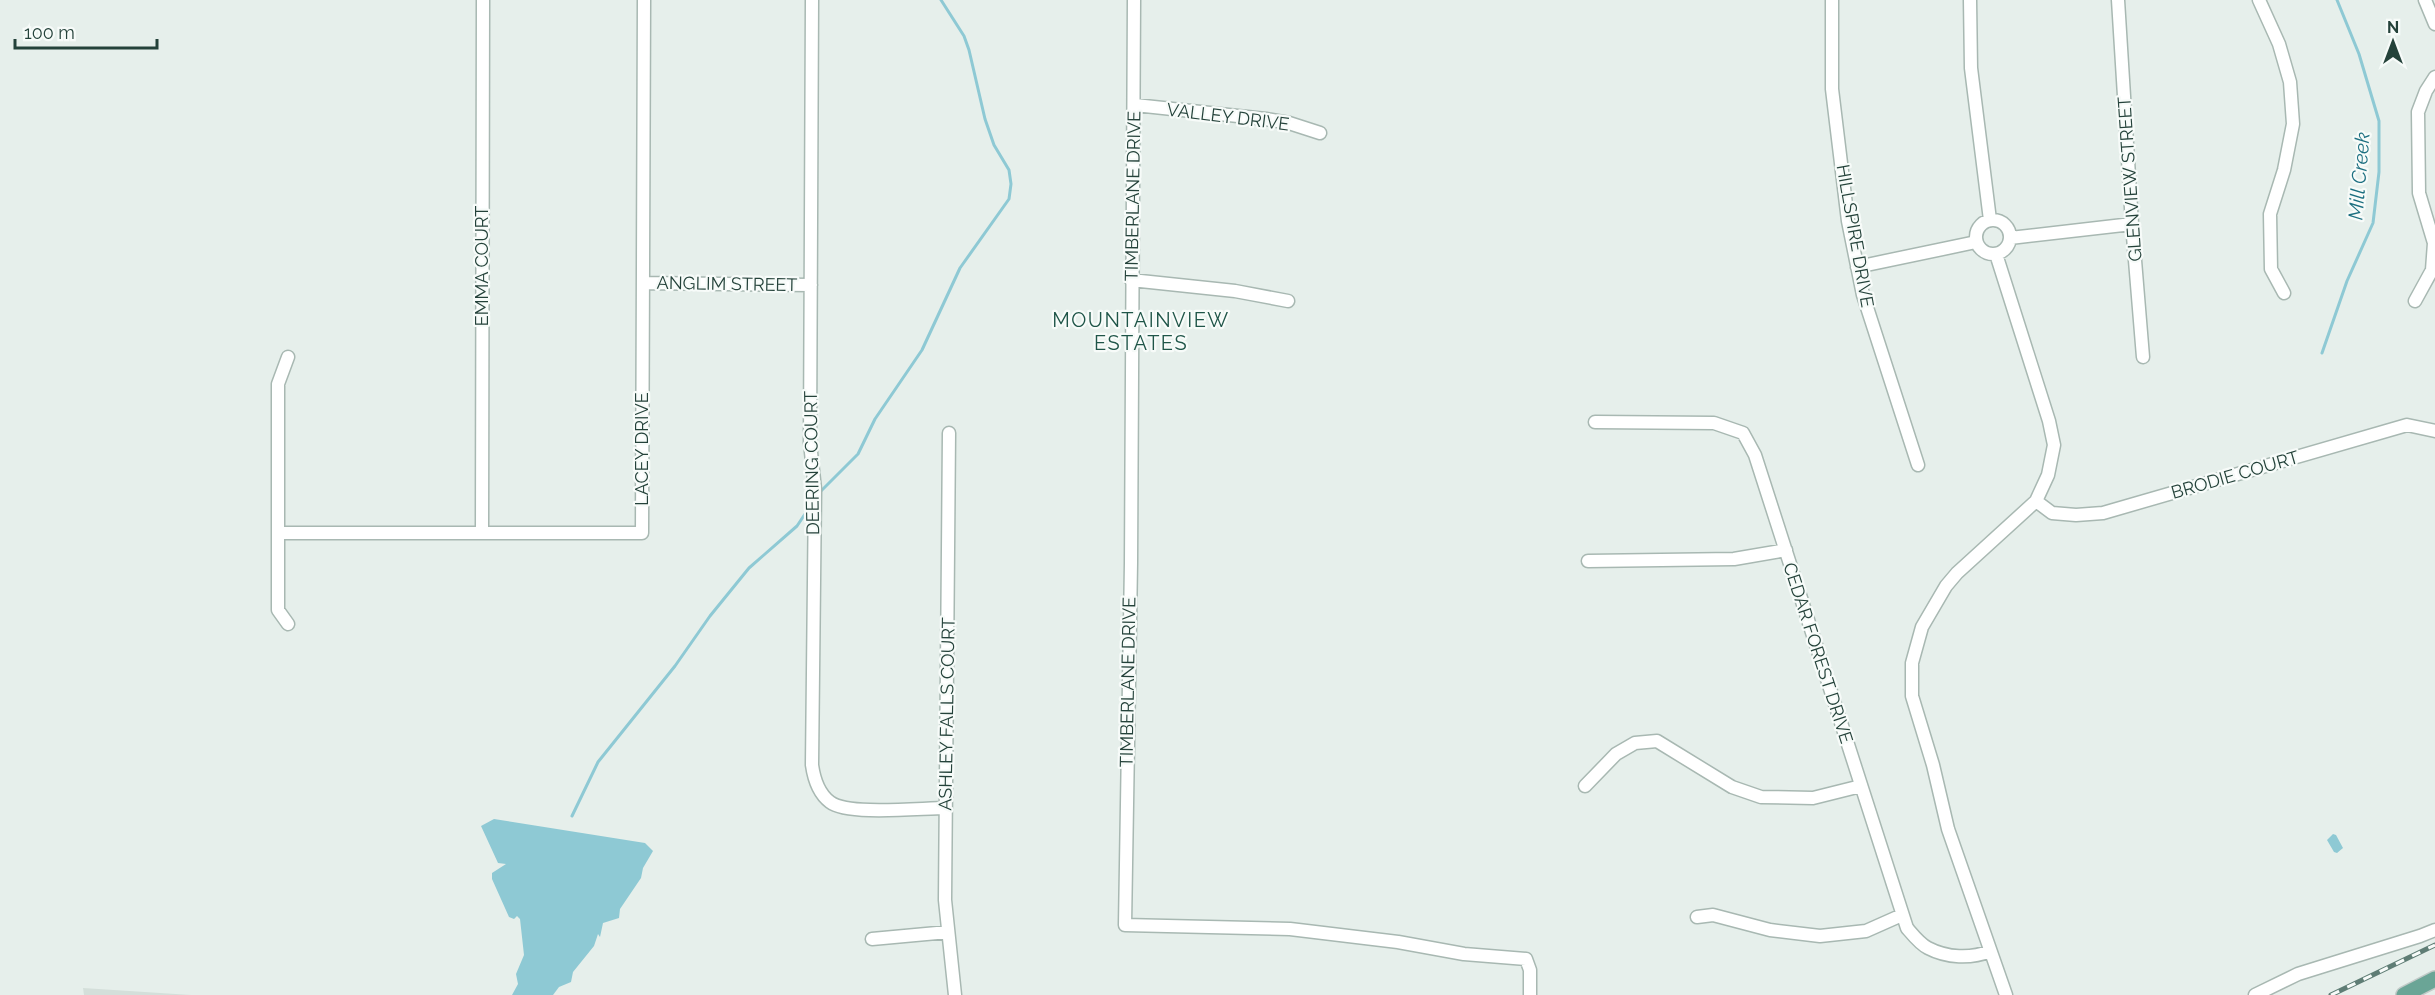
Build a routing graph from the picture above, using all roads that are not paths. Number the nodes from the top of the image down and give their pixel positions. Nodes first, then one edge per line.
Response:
1 (483, 0) edge
2 (644, 0) edge
3 (812, 0) edge
4 (1134, 0) edge
5 (1832, 0) edge
6 (1970, 0) edge
7 (2118, 0) edge
8 (2259, 0) edge
9 (2425, 0) edge
10 (2435, 24) edge
11 (2435, 77) edge
12 (1135, 105) junction
13 (1320, 133) dead end
14 (1990, 220) junction
15 (2132, 224) junction
16 (2010, 238) junction
17 (1976, 242) junction
18 (1996, 254) junction
19 (1857, 267) junction
20 (1131, 280) junction
21 (643, 283) junction
22 (812, 285) junction
23 (2284, 293) dead end
24 (1288, 301) dead end
25 (2415, 301) dead end
26 (288, 357) dead end
27 (2143, 357) dead end
28 (1595, 422) dead end
29 (2435, 431) edge
30 (949, 433) dead end
31 (1918, 465) dead end
32 (2036, 501) junction
33 (482, 532) junction
34 (278, 533) junction
35 (1786, 550) junction
36 (1588, 561) dead end
37 (288, 624) dead end
38 (1585, 786) dead end
39 (1861, 786) junction
40 (946, 808) junction
41 (1902, 915) junction
42 (1697, 917) dead end
43 (2435, 930) edge
44 (948, 932) junction
45 (872, 939) dead end
46 (1990, 951) junction
47 (2435, 979) edge
48 (955, 995) edge
49 (1530, 995) edge
50 (2006, 995) edge
51 (2255, 995) edge
52 (2404, 995) edge

1 - 33 street, EMMA COURT
2 - 21 street, LACEY DRIVE
3 - 22 street, DEERING COURT
4 - 12 street, TIMBERLANE DRIVE
5 - 19 street, HILLSPIRE DRIVE
6 - 14 street
7 - 15 street, GLENVIEW STREET
8 - 23 street
9 - 10 street
11 - 25 street
12 - 13 street, VALLEY DRIVE
12 - 20 street, TIMBERLANE DRIVE
14 - 16 street
14 - 17 street
15 - 16 street
15 - 27 street, GLENVIEW STREET
16 - 18 street
17 - 18 street
17 - 19 street
18 - 32 street
19 - 31 street, HILLSPIRE DRIVE
20 - 24 street
20 - 49 street, TIMBERLANE DRIVE
21 - 22 street, ANGLIM STREET
21 - 33 street, LACEY DRIVE
22 - 40 street, DEERING COURT
26 - 34 street
28 - 35 street, CEDAR FOREST DRIVE
29 - 32 street, BRODIE COURT
30 - 40 street, ASHLEY FALLS COURT
32 - 46 street
33 - 34 street, LACEY DRIVE
34 - 37 street
35 - 36 street
35 - 39 street, CEDAR FOREST DRIVE
38 - 39 street
39 - 41 street, CEDAR FOREST DRIVE
40 - 44 street, ASHLEY FALLS COURT
41 - 42 street
41 - 46 street, CEDAR FOREST DRIVE
43 - 51 street
44 - 45 street
44 - 48 street, ASHLEY FALLS COURT
46 - 50 street
47 - 52 main road

